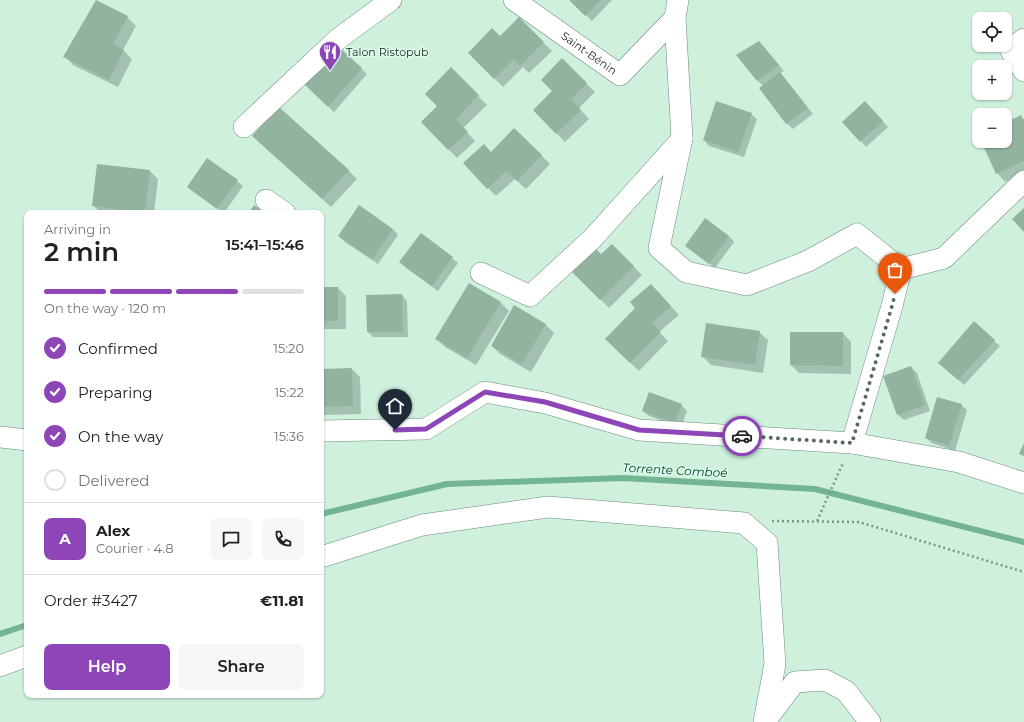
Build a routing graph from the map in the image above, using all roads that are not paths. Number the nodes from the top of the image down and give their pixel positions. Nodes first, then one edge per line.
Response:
1 (391, 0) edge
2 (514, 0) edge
3 (677, 9) edge
4 (1024, 39) edge
5 (1024, 71) edge
6 (244, 126) dead end
7 (682, 138) junction
8 (1024, 181) edge
9 (266, 200) dead end
10 (280, 210) edge
11 (901, 269) junction
12 (481, 273) dead end
13 (324, 431) edge
14 (0, 437) edge
15 (24, 440) edge
16 (852, 443) junction
17 (1024, 483) edge
18 (324, 556) edge
19 (24, 657) edge
20 (0, 666) edge
21 (765, 722) edge
22 (870, 722) edge

1 - 6 street
2 - 3 street, Saint-Bénin
3 - 7 street
4 - 5 street
7 - 11 street
7 - 12 street
8 - 11 street
9 - 10 street
11 - 16 street
13 - 16 street
14 - 15 street
16 - 17 street
18 - 21 street
19 - 20 street
21 - 22 street

